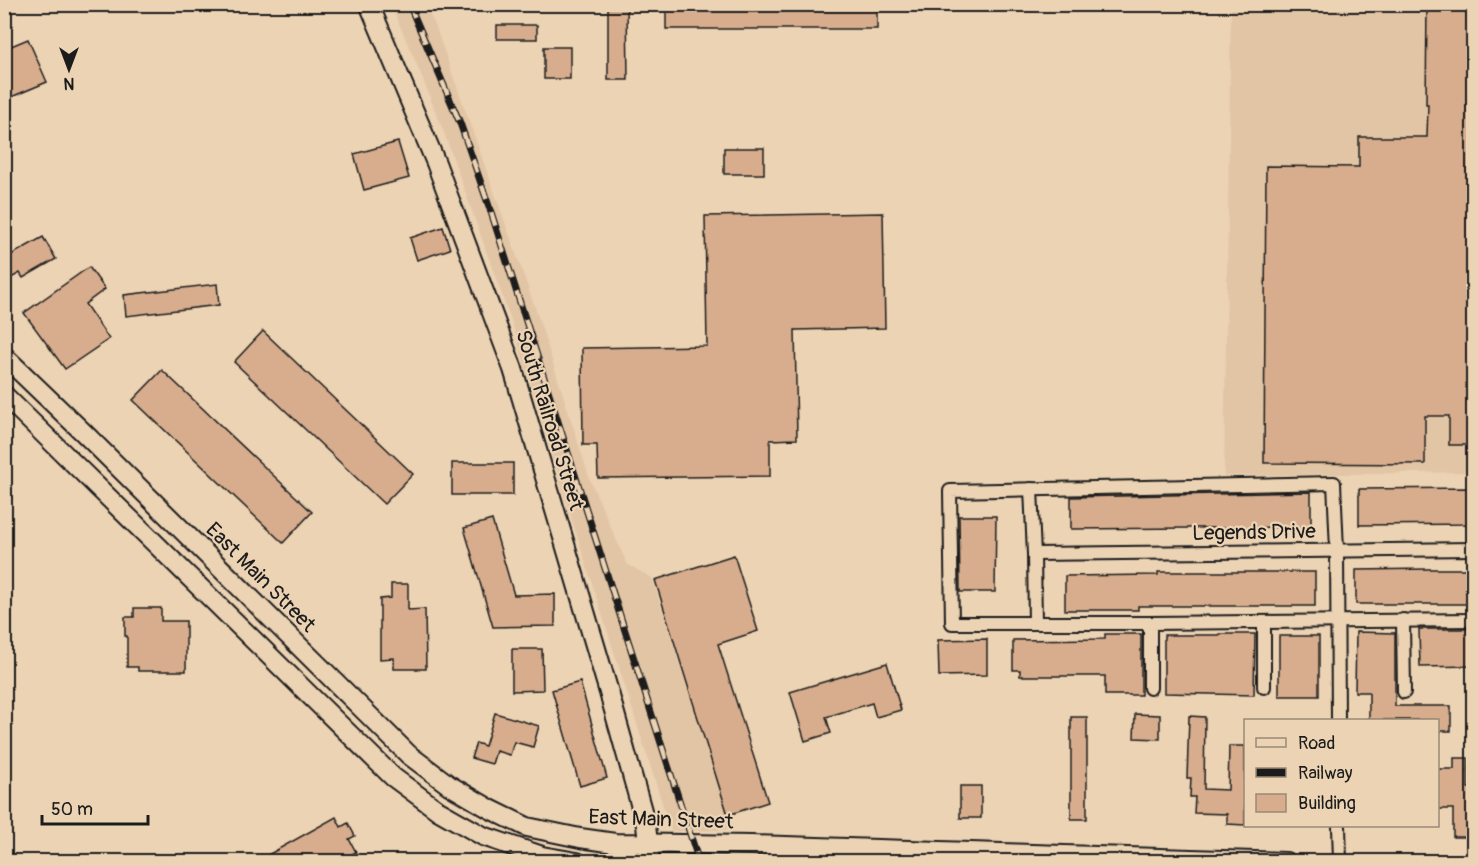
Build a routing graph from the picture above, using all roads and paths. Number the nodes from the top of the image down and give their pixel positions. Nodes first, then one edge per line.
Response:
1 (369, 4) edge
2 (4, 356) edge
3 (4, 395) edge
4 (84, 433) junction
5 (63, 453) junction
6 (1031, 489) junction
7 (1473, 549) edge
8 (1336, 550) junction
9 (1034, 554) junction
10 (1403, 620) junction
11 (1473, 620) edge
12 (1337, 621) junction
13 (1264, 622) junction
14 (1035, 623) junction
15 (1150, 624) junction
16 (304, 651) junction
17 (285, 670) junction
18 (1263, 687) dead end
19 (1150, 688) dead end
20 (1404, 692) dead end
21 (1338, 719) edge
22 (1339, 827) edge
23 (979, 852) junction
24 (649, 853) edge
25 (576, 861) edge
26 (958, 861) edge
27 (1286, 861) edge
28 (1340, 861) edge

1 - 24 main road, South Railroad Street
2 - 4 main road, East Main Street
3 - 5 main road
4 - 5 main road
4 - 16 main road, East Main Street
5 - 17 main road
6 - 8 street
6 - 9 street
6 - 14 street
7 - 8 street, Legends Drive
8 - 9 street, Legends Drive
8 - 12 street
9 - 14 street
10 - 11 street
10 - 12 street
10 - 20 street
12 - 13 street
12 - 21 street
13 - 15 street
13 - 18 street
14 - 15 street
15 - 19 street
16 - 17 main road
16 - 24 main road, East Main Street
17 - 25 main road
22 - 28 street
23 - 24 main road, East Main Street
23 - 26 main road
23 - 27 main road, East Main Street

